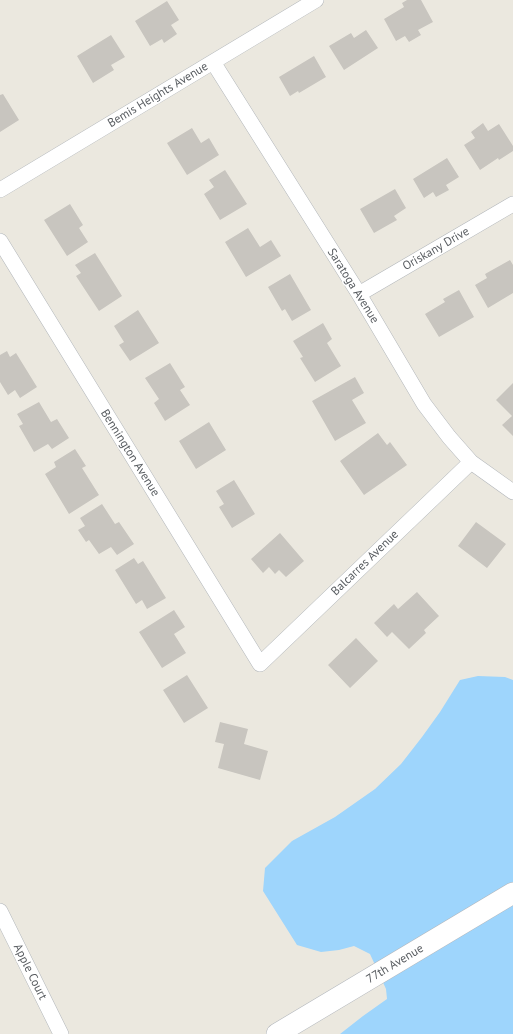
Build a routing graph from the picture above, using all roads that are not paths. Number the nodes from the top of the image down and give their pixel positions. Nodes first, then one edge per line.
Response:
1 (316, 0) edge
2 (213, 62) junction
3 (0, 190) edge
4 (513, 204) edge
5 (0, 241) edge
6 (359, 294) junction
7 (471, 462) junction
8 (513, 492) edge
9 (260, 664) joint
10 (513, 893) edge
11 (0, 911) edge
12 (61, 1034) edge
13 (277, 1034) edge

1 - 2 street, Bemis Heights Avenue
2 - 3 street, Bemis Heights Avenue
2 - 6 street, Saratoga Avenue
4 - 6 street, Oriskany Drive
5 - 9 street, Bennington Avenue
6 - 7 street, Saratoga Avenue
7 - 8 street, Saratoga Avenue
7 - 9 street, Balcarres Avenue
10 - 13 street, 77th Avenue
11 - 12 street, Apple Court

